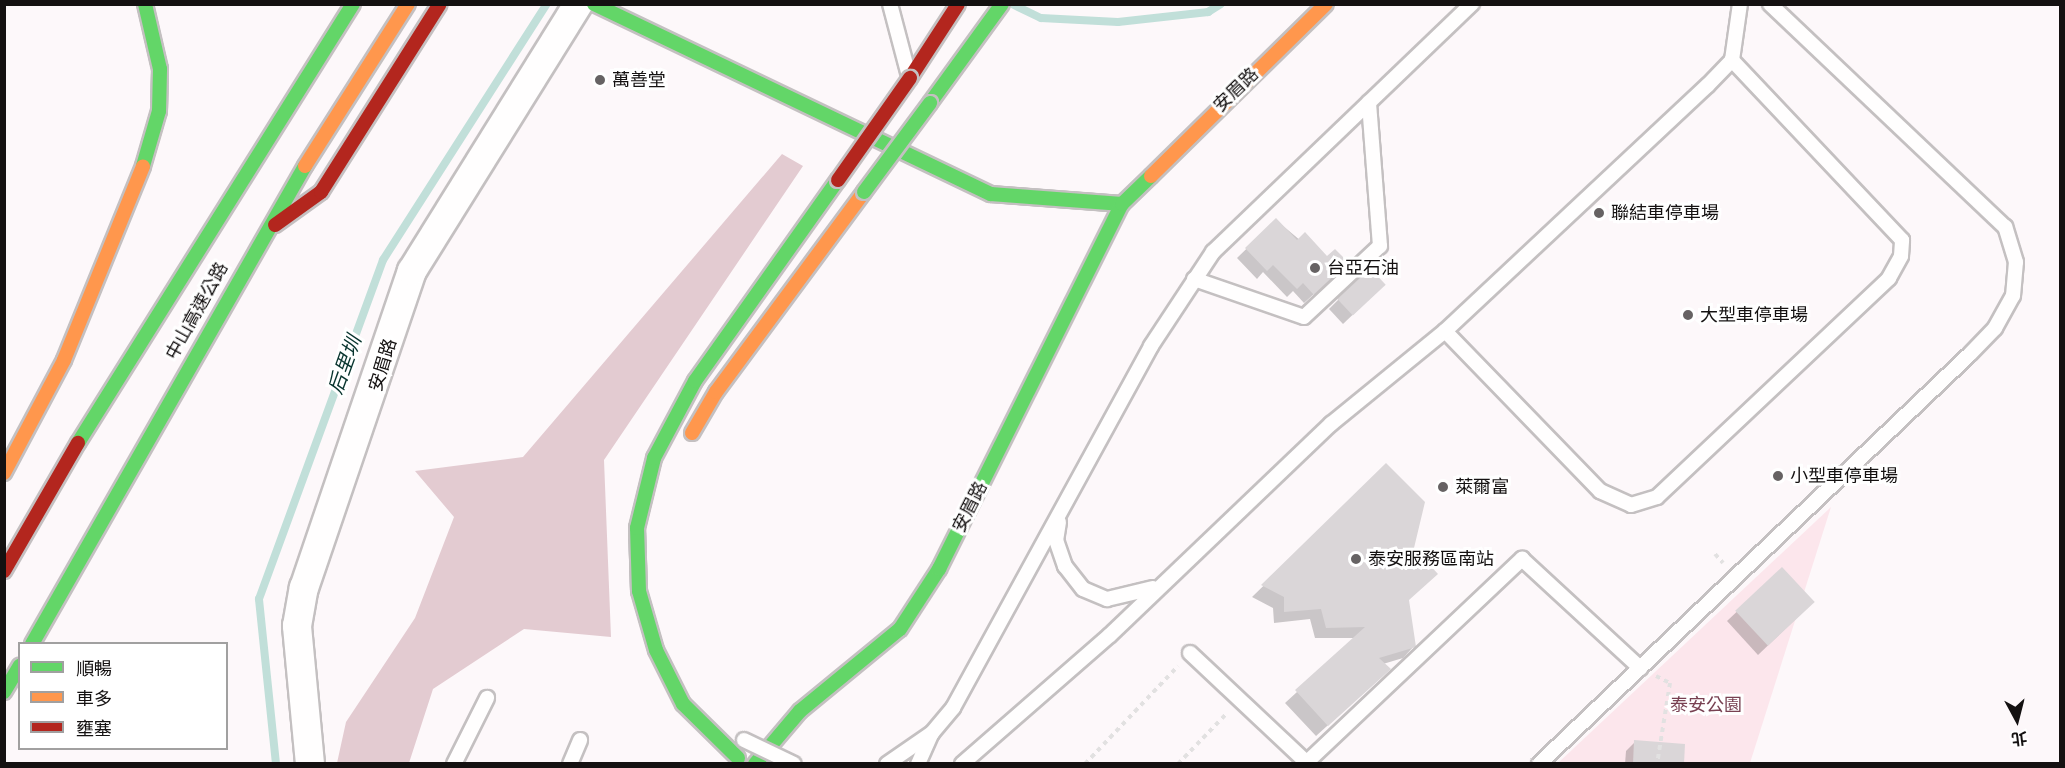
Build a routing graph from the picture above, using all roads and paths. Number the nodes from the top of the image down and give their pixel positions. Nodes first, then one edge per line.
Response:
1 (145, 4) edge
2 (353, 4) edge
3 (408, 4) edge
4 (440, 4) edge
5 (578, 4) edge
6 (594, 4) edge
7 (890, 4) edge
8 (958, 4) edge
9 (1002, 4) edge
10 (1326, 4) edge
11 (1472, 4) edge
12 (1740, 4) edge
13 (1770, 4) edge
14 (1732, 60) junction
15 (910, 78) junction
16 (1369, 102) junction
17 (930, 103) junction
18 (1122, 204) junction
19 (261, 234) junction
20 (1194, 279) junction
21 (1444, 331) junction
22 (683, 448) dead end
23 (4, 472) edge
24 (1060, 514) junction
25 (4, 571) edge
26 (1161, 584) junction
27 (659, 602) dead end
28 (33, 642) edge
29 (1190, 653) joint
30 (18, 668) edge
31 (1640, 668) junction
32 (4, 692) edge
33 (694, 692) dead end
34 (487, 698) dead end
35 (1240, 700) junction
36 (932, 733) junction
37 (740, 736) dead end
38 (580, 740) dead end
39 (747, 762) edge
40 (1306, 763) edge
41 (310, 764) edge
42 (454, 764) edge
43 (570, 764) edge
44 (794, 764) edge
45 (887, 764) edge
46 (918, 764) edge
47 (962, 764) edge
48 (1085, 764) edge
49 (1178, 764) edge
50 (1539, 764) edge
51 (1657, 764) edge

1 - 23 main road
2 - 25 main road, 中山高速公路
3 - 19 main road, 中山高速公路
4 - 19 main road
5 - 41 street, 安眉路
6 - 18 main road
7 - 15 lane
8 - 15 main road
9 - 17 main road
10 - 18 main road, 安眉路
11 - 16 lane
12 - 14 lane
13 - 31 lane
14 - 21 lane
14 - 21 lane
15 - 17 lane
15 - 39 main road, bridge
16 - 20 lane
16 - 20 lane
17 - 22 main road, bridge
18 - 39 main road, 安眉路
19 - 28 main road, 中山高速公路
20 - 24 lane
21 - 26 lane
24 - 26 lane
24 - 36 lane
26 - 47 lane
27 - 33 main road
29 - 35 lane
29 - 48 path
30 - 32 main road
31 - 40 lane
31 - 50 lane
31 - 51 path
34 - 42 lane
35 - 40 lane
35 - 49 path
36 - 45 lane
36 - 46 lane
37 - 44 lane, bridge
38 - 43 lane

